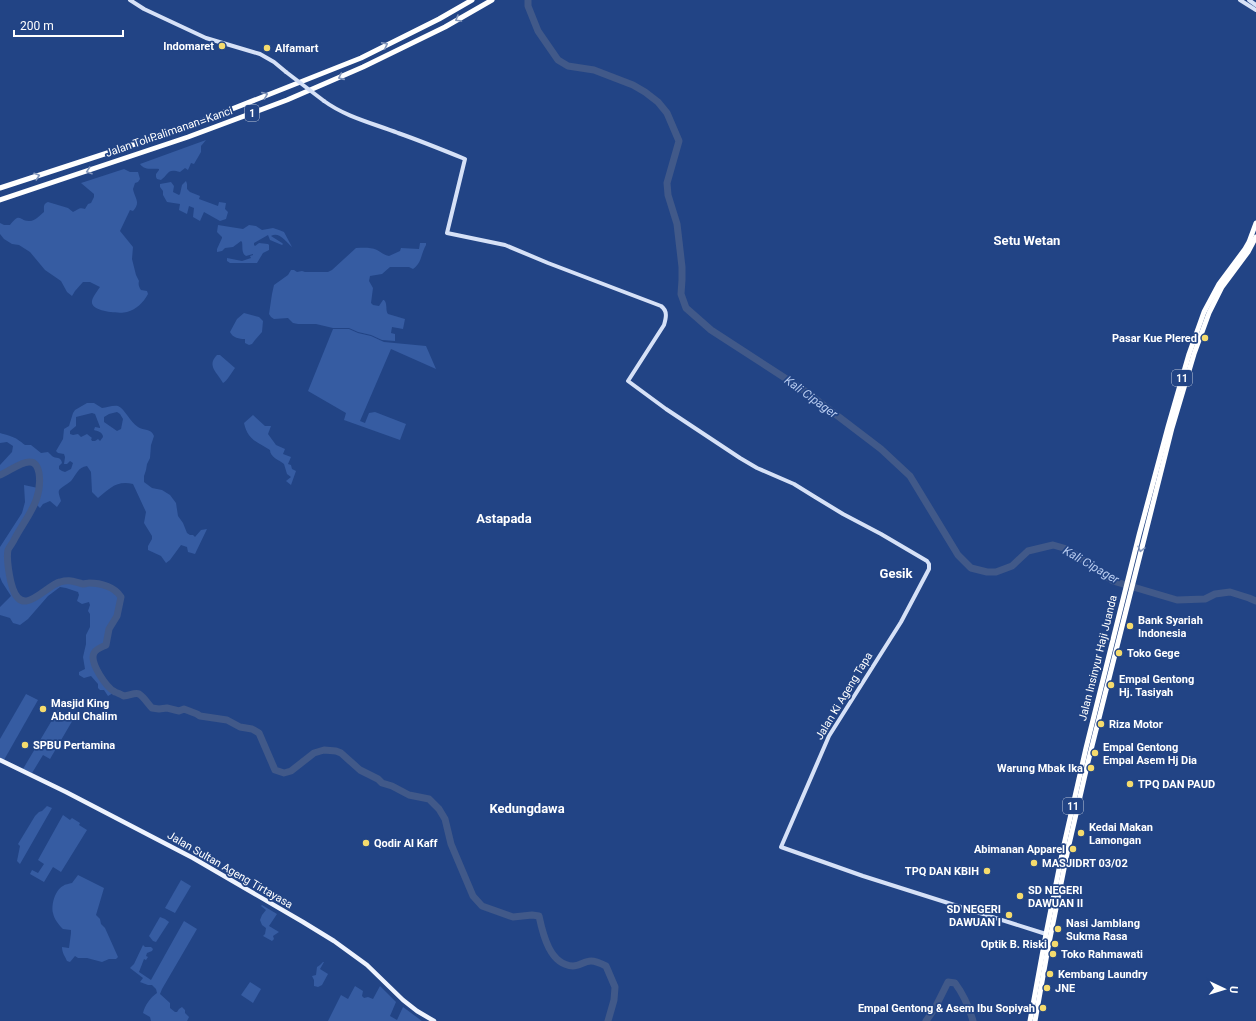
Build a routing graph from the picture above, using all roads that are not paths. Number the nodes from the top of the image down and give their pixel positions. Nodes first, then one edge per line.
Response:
1 (130, 0) edge
2 (472, 0) edge
3 (492, 0) edge
4 (1240, 0) edge
5 (1249, 0) edge
6 (1256, 5) edge
7 (1256, 10) edge
8 (0, 188) edge
9 (0, 200) edge
10 (1256, 223) edge
11 (1256, 237) edge
12 (1251, 243) junction
13 (1146, 518) junction
14 (1127, 593) junction
15 (0, 760) edge
16 (1065, 849) junction
17 (1046, 934) junction
18 (1034, 1014) junction
19 (434, 1021) edge
20 (1030, 1021) edge
21 (1035, 1021) edge

1 - 17 street, Jalan Ki Ageng Tapa, bridge
8 -> 2 highway, Jalan Tol Palimanan–Kanci / 1
3 -> 9 highway, Jalan Tol Palimanan–Kanci / 1
4 - 7 street
5 - 6 street
10 - 12 highway, Jalan Insinyur Haji Juanda / 11
11 - 12 highway, Jalan Insinyur Haji Juanda / 11
12 - 13 highway, Jalan Insinyur Haji Juanda / 11
13 - 14 highway, Jalan Insinyur Haji Juanda / 11
13 -> 14 highway, Jalan Insinyur Haji Juanda / 11
14 - 16 highway, Jalan Insinyur Haji Juanda / 11
15 - 19 main road, Jalan Sultan Ageng Tirtayasa
16 - 17 highway, Jalan Insinyur Haji Juanda / 11
16 - 18 highway, Jalan Insinyur Haji Juanda / 11
17 - 18 highway, Jalan Insinyur Haji Juanda / 11
18 - 20 highway, Jalan Insinyur Haji Juanda / 11
18 - 21 highway, Jalan Insinyur Haji Juanda / 11

